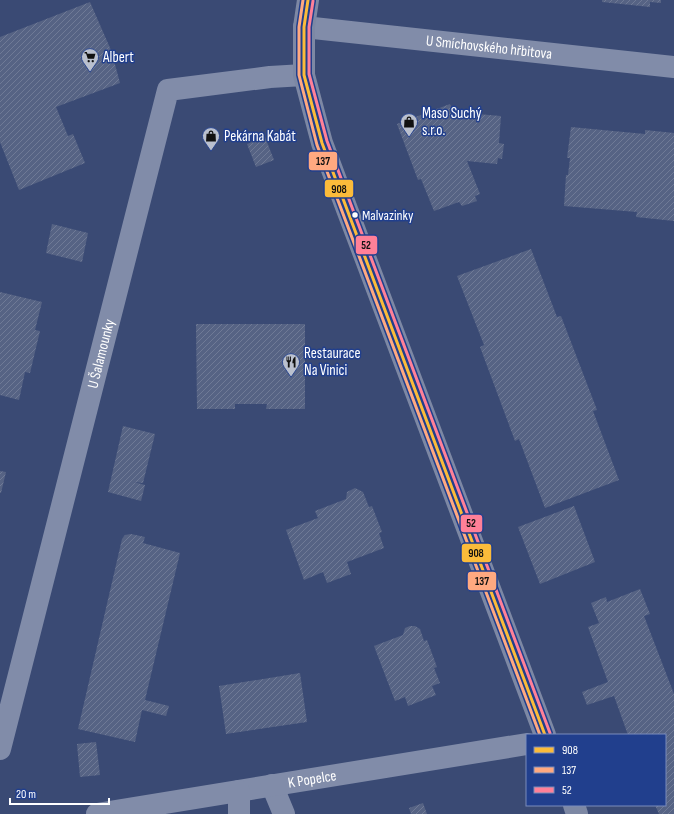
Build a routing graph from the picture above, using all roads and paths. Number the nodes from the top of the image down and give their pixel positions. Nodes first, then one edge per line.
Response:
1 (308, 0) edge
2 (304, 27) junction
3 (674, 67) edge
4 (304, 75) junction
5 (546, 734) edge
6 (526, 744) edge
7 (0, 750) edge
8 (272, 785) junction
9 (239, 791) junction
10 (97, 814) edge
11 (239, 814) edge
12 (284, 814) edge

1 - 2 street
2 - 3 street, U Smíchovského hřbitova
2 - 4 street
4 - 5 street
4 - 7 street, U Šalamounky
6 - 8 street, K Popelce
8 - 9 street, K Popelce
8 - 12 street
9 - 10 street, K Popelce
9 - 11 street

